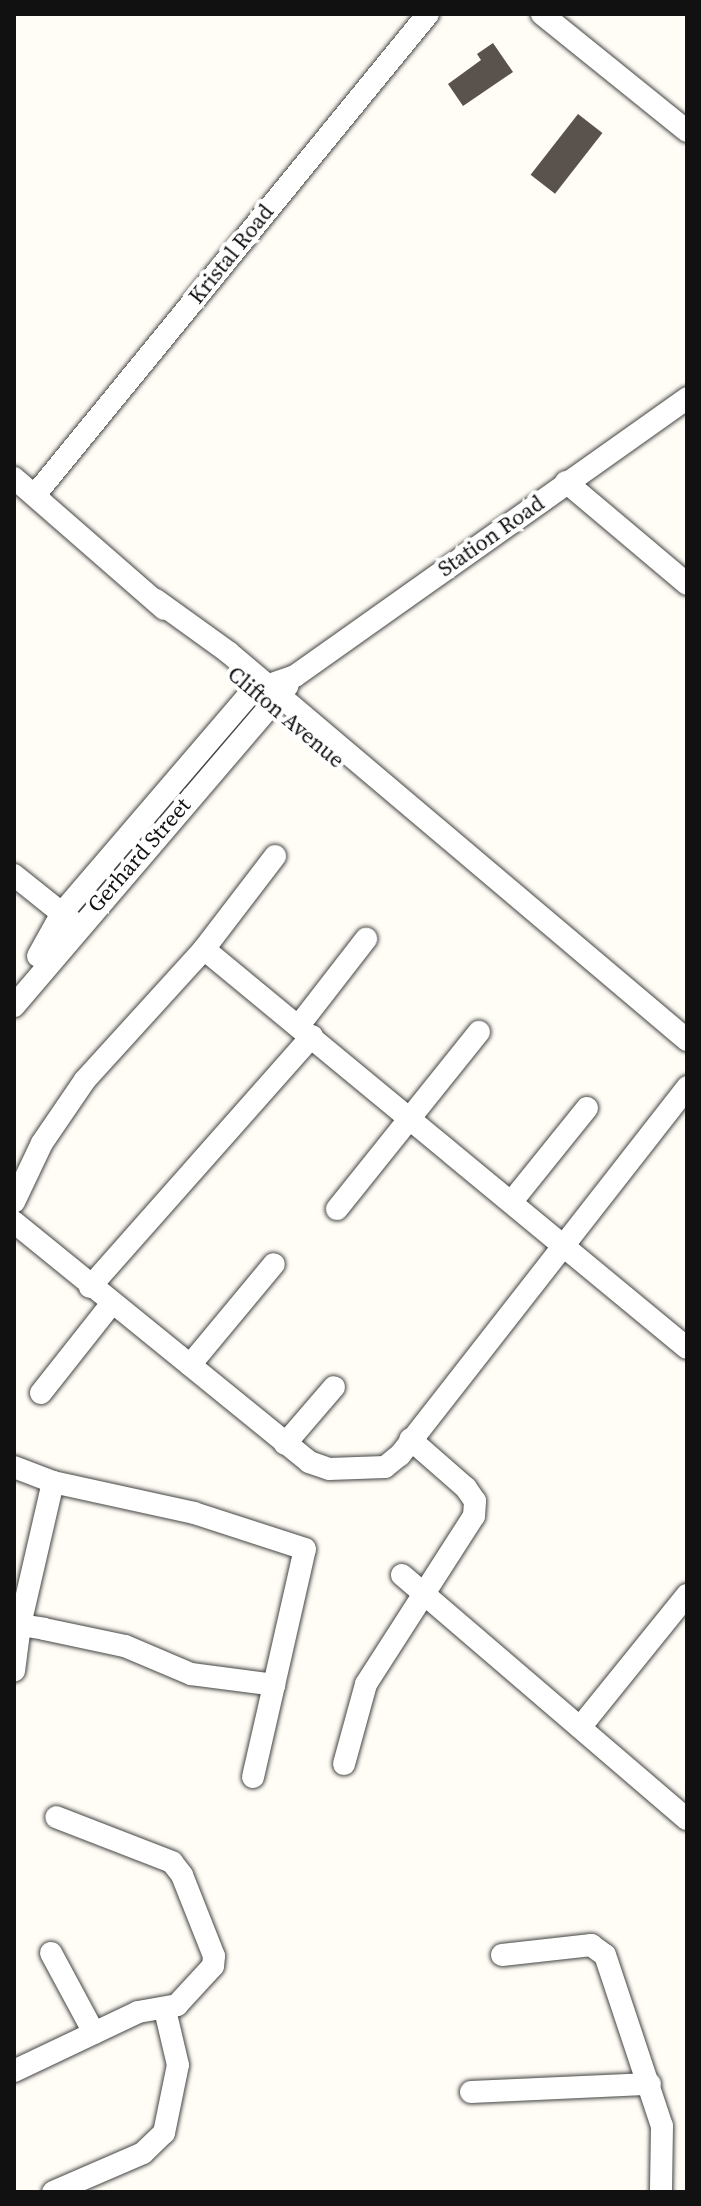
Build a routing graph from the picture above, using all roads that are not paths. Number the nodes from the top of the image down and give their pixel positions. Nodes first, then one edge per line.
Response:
1 (428, 14) edge
2 (542, 14) edge
3 (687, 131) edge
4 (687, 398) edge
5 (14, 478) edge
6 (566, 482) junction
7 (35, 495) junction
8 (687, 584) edge
9 (267, 695) junction
10 (275, 856) dead end
11 (14, 875) edge
12 (70, 920) junction
13 (366, 939) dead end
14 (204, 949) junction
15 (14, 987) edge
16 (14, 1006) edge
17 (306, 1030) junction
18 (479, 1032) dead end
19 (687, 1040) edge
20 (687, 1087) edge
21 (587, 1108) dead end
22 (411, 1117) junction
23 (513, 1200) junction
24 (14, 1202) edge
25 (337, 1209) dead end
26 (14, 1222) edge
27 (565, 1243) junction
28 (274, 1264) dead end
29 (90, 1287) junction
30 (112, 1303) junction
31 (687, 1348) edge
32 (190, 1365) junction
33 (334, 1387) dead end
34 (41, 1393) dead end
35 (410, 1439) junction
36 (285, 1444) junction
37 (14, 1467) edge
38 (53, 1482) junction
39 (402, 1575) dead end
40 (425, 1594) junction
41 (687, 1595) edge
42 (17, 1625) edge
43 (14, 1671) edge
44 (274, 1685) junction
45 (582, 1725) junction
46 (344, 1764) dead end
47 (253, 1777) dead end
48 (56, 1817) dead end
49 (687, 1819) edge
50 (51, 1953) dead end
51 (502, 1955) dead end
52 (165, 2010) junction
53 (94, 2033) junction
54 (14, 2071) edge
55 (650, 2084) junction
56 (471, 2092) dead end
57 (53, 2192) edge
58 (661, 2192) edge

1 - 7 street, Kristal Road
2 - 3 street
4 - 6 street, Station Road
5 - 7 street, Clifton Avenue
6 - 8 street
6 - 9 street, Station Road
7 - 9 street, Clifton Avenue
9 - 12 street, Gerhard Street
9 - 19 street, Clifton Avenue
10 - 14 street
11 - 12 street
12 - 15 street, Gerhard Street
12 - 16 street, Gerhard Street
13 - 17 street
14 - 17 street
14 - 24 street
17 - 22 street
17 - 29 street
18 - 22 street
20 - 27 street
21 - 23 street
22 - 23 street
22 - 25 street
23 - 27 street
26 - 29 street
27 - 31 street
27 - 35 street
28 - 32 street
29 - 30 street
30 - 32 street
30 - 34 street
32 - 36 street
33 - 36 street
35 - 36 street
35 - 40 street
37 - 38 street
38 - 42 street
38 - 44 street
39 - 40 street
40 - 45 street
40 - 46 street
41 - 45 street
42 - 43 street
42 - 44 street
44 - 47 street
45 - 49 street
48 - 52 street
50 - 53 street
51 - 55 street
52 - 53 street
52 - 57 street
53 - 54 street
55 - 56 street
55 - 58 street

